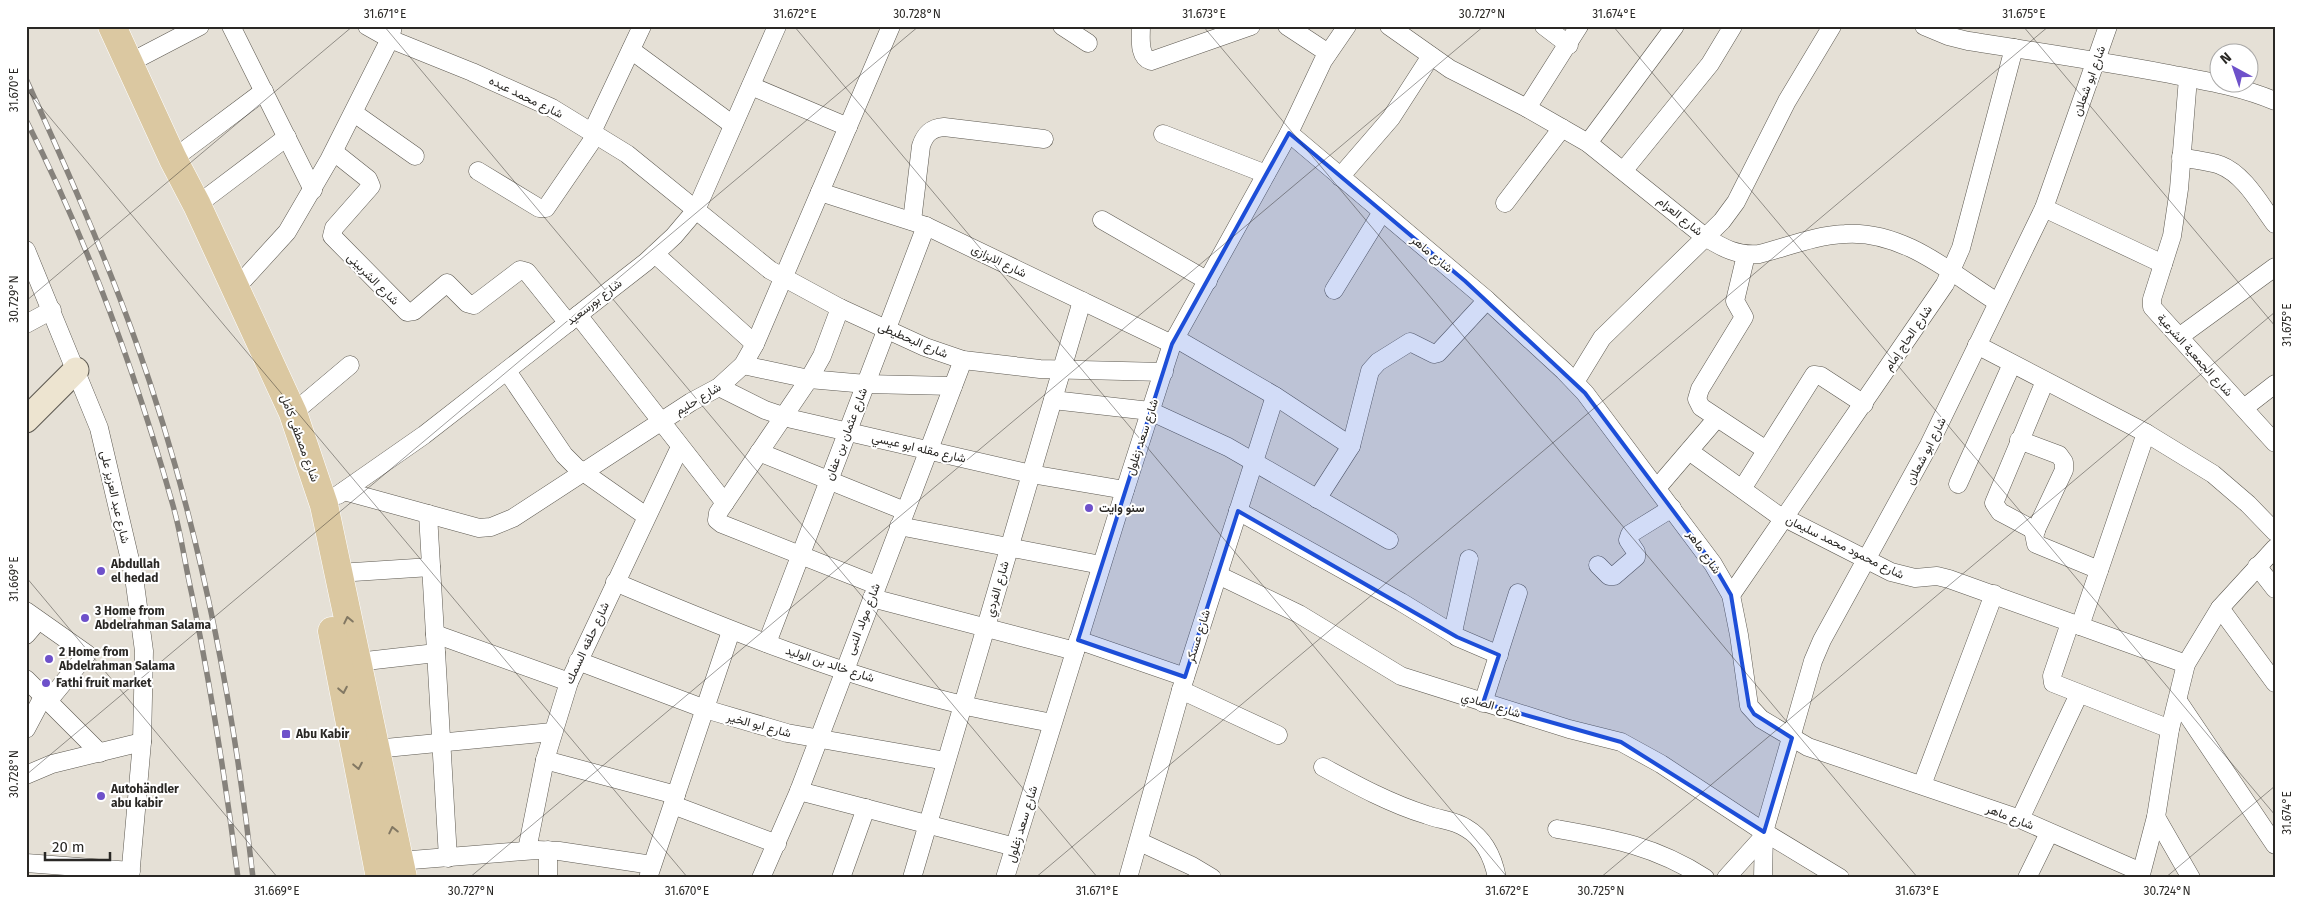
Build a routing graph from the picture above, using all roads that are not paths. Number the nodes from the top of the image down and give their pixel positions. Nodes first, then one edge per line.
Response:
1 (93, 26) edge
2 (112, 26) edge
3 (200, 26) edge
4 (231, 26) edge
5 (367, 26) edge
6 (642, 26) edge
7 (891, 26) edge
8 (1062, 26) edge
9 (1141, 26) edge
10 (1251, 26) edge
11 (1287, 26) edge
12 (1347, 26) edge
13 (1389, 26) edge
14 (1544, 26) edge
15 (1578, 26) edge
16 (1675, 26) edge
17 (1733, 26) edge
18 (1832, 26) edge
19 (1924, 26) edge
20 (2108, 26) edge
21 (773, 28) edge
22 (392, 33) edge
23 (1088, 43) dead end
24 (1569, 45) junction
25 (2014, 48) junction
26 (631, 50) junction
27 (1328, 53) junction
28 (1431, 56) junction
29 (2096, 61) junction
30 (129, 63) junction
31 (2188, 78) junction
32 (751, 86) junction
33 (264, 91) junction
34 (2275, 101) edge
35 (1527, 108) junction
36 (354, 113) junction
37 (733, 125) junction
38 (848, 127) junction
39 (1562, 128) junction
40 (1289, 132) junction
41 (594, 134) junction
42 (1163, 134) dead end
43 (287, 137) junction
44 (1044, 139) dead end
45 (1588, 143) junction
46 (334, 152) junction
47 (415, 156) dead end
48 (2181, 157) junction
49 (173, 159) junction
50 (1624, 170) junction
51 (478, 171) dead end
52 (1266, 174) junction
53 (1340, 177) junction
54 (313, 190) junction
55 (820, 192) junction
56 (1505, 203) dead end
57 (197, 204) junction
58 (2044, 208) junction
59 (696, 210) junction
60 (1382, 212) junction
61 (1102, 220) dead end
62 (919, 224) junction
63 (2275, 224) edge
64 (1705, 236) junction
65 (26, 250) edge
66 (655, 254) junction
67 (1746, 255) junction
68 (2162, 264) junction
69 (2275, 267) edge
70 (1951, 273) junction
71 (784, 278) junction
72 (1208, 281) junction
73 (235, 289) junction
74 (1334, 290) dead end
75 (1487, 300) junction
76 (1082, 301) junction
77 (1997, 302) junction
78 (840, 308) junction
79 (52, 310) junction
80 (573, 319) junction
81 (26, 324) edge
82 (886, 329) junction
83 (2179, 337) junction
84 (1174, 341) junction
85 (755, 344) junction
86 (1976, 345) junction
87 (963, 360) junction
88 (2012, 364) junction
89 (350, 365) dead end
90 (743, 365) junction
91 (76, 370) junction
92 (506, 370) junction
93 (1061, 371) junction
94 (1164, 372) junction
95 (809, 379) junction
96 (2045, 380) junction
97 (1575, 382) junction
98 (866, 384) junction
99 (2275, 384) edge
100 (953, 386) junction
101 (719, 387) junction
102 (1275, 396) junction
103 (1053, 400) junction
104 (1864, 404) junction
105 (2244, 408) junction
106 (1150, 412) junction
107 (293, 413) junction
108 (783, 417) junction
109 (1717, 418) junction
110 (26, 420) edge
111 (660, 422) junction
112 (847, 432) junction
113 (2146, 433) junction
114 (2019, 440) junction
115 (2275, 443) edge
116 (1351, 446) junction
117 (680, 447) junction
118 (927, 450) junction
119 (1766, 450) junction
120 (1689, 451) junction
121 (759, 452) junction
122 (1254, 462) junction
123 (582, 473) junction
124 (1031, 474) junction
125 (829, 480) junction
126 (1958, 484) dead end
127 (1657, 488) junction
128 (1742, 489) junction
129 (1124, 490) junction
130 (334, 498) junction
131 (1317, 499) junction
132 (725, 502) junction
133 (1672, 508) junction
134 (1238, 511) junction
135 (428, 514) junction
136 (646, 516) junction
137 (902, 518) junction
138 (1785, 518) junction
139 (2036, 531) junction
140 (2275, 532) edge
141 (1389, 540) dead end
142 (1009, 547) junction
143 (2275, 548) edge
144 (800, 555) junction
145 (1868, 559) junction
146 (1469, 560) dead end
147 (1101, 565) junction
148 (1598, 565) dead end
149 (2257, 566) junction
150 (431, 567) junction
151 (2099, 570) junction
152 (338, 573) junction
153 (1218, 575) junction
154 (615, 582) junction
155 (2275, 588) edge
156 (874, 592) junction
157 (1518, 593) dead end
158 (1994, 594) junction
159 (1731, 595) junction
160 (2220, 608) junction
161 (32, 616) edge
162 (2075, 625) junction
163 (986, 628) junction
164 (731, 631) junction
165 (435, 634) junction
166 (26, 635) edge
167 (1455, 635) junction
168 (767, 643) junction
169 (1076, 646) junction
170 (436, 652) junction
171 (1498, 655) junction
172 (578, 661) junction
173 (357, 662) junction
174 (2186, 664) junction
175 (844, 670) junction
176 (26, 679) edge
177 (569, 682) junction
178 (1183, 683) junction
179 (2275, 683) edge
180 (2079, 694) junction
181 (46, 697) junction
182 (2178, 701) junction
183 (1483, 703) junction
184 (963, 705) junction
185 (705, 709) junction
186 (1052, 723) junction
187 (2170, 728) junction
188 (26, 729) edge
189 (552, 732) junction
190 (1278, 735) dead end
191 (1792, 738) junction
192 (817, 739) junction
193 (142, 742) junction
194 (441, 743) junction
195 (375, 749) junction
196 (100, 753) junction
197 (545, 760) junction
198 (946, 761) junction
199 (1323, 767) dead end
200 (26, 775) edge
201 (1922, 785) junction
202 (799, 792) junction
203 (674, 800) junction
204 (866, 808) junction
205 (2156, 818) junction
206 (2020, 819) junction
207 (928, 824) junction
208 (1557, 828) dead end
209 (2049, 833) junction
210 (1763, 834) junction
211 (1140, 842) junction
212 (777, 844) junction
213 (2275, 844) edge
214 (1015, 846) junction
215 (528, 850) junction
216 (548, 850) junction
217 (448, 858) junction
218 (26, 863) edge
219 (394, 872) edge
220 (650, 872) edge
221 (131, 874) edge
222 (2141, 875) edge
223 (548, 878) edge
224 (761, 878) edge
225 (841, 878) edge
226 (912, 878) edge
227 (1005, 878) edge
228 (1128, 878) edge
229 (1212, 878) edge
230 (1497, 878) edge
231 (1705, 878) edge
232 (1726, 878) edge
233 (1763, 878) edge
234 (1840, 878) edge
235 (2027, 878) edge
236 (2192, 878) edge

1 -> 219 main road, شارع مصطفى كامل
2 - 30 main road, شارع مصطفى كامل
3 - 30 street
4 - 33 street
5 - 22 street, شارع محمد عبده
6 - 26 street
7 - 38 street, شارع حليم
8 - 23 street
9 - 10 street
11 - 27 street
12 - 27 street, شارع سعد زغلول
13 - 28 street, شارع العزام
14 - 24 street
15 - 24 street
16 - 45 street
17 - 50 street
18 - 64 street
19 - 25 street
20 - 29 street, شارع ابو شعلان
21 - 32 street, شارع بورسعيد
22 - 36 street
22 - 41 street, شارع محمد عبده
24 - 35 street
25 - 29 street
25 - 70 street, شارع الحاج إمام
26 - 37 street
26 - 41 street
27 - 40 street, شارع سعد زغلول
28 - 35 street, شارع العزام
28 - 53 street
29 - 31 street
29 - 58 street, شارع ابو شعلان
30 - 49 main road, شارع مصطفى كامل
31 - 34 street
31 - 48 street, شارع الجمعية الشرعية
32 - 37 street, شارع بورسعيد
32 - 38 street
33 - 43 street
33 - 49 street
35 - 39 street, شارع العزام
36 - 46 street
36 - 47 street
37 - 59 street, شارع بورسعيد
38 - 55 street, شارع حليم
39 - 45 street, شارع العزام
39 - 56 street
40 - 52 street, شارع سعد زغلول
40 - 53 street, شارع ماهر
41 - 51 street
41 - 59 street, شارع محمد عبده
42 - 52 street
43 - 54 street
43 - 57 street
44 - 62 street, شارع عثمان بن عفان
45 - 50 street, شارع العزام
46 - 54 street
46 - 80 street, شارع الشربينى
48 - 63 street
48 - 68 street, شارع الجمعية الشرعية
49 - 57 main road, شارع مصطفى كامل
50 - 64 street, شارع العزام
52 - 72 street, شارع سعد زغلول
53 - 60 street, شارع ماهر
54 - 73 street
55 - 62 street, شارع الابزازى
55 - 71 street, شارع حليم
57 - 73 main road, شارع مصطفى كامل
58 - 68 street
58 - 77 street, شارع ابو شعلان
59 - 66 street, شارع بورسعيد
59 - 71 street, شارع البحطيطى
60 - 74 street
60 - 75 street, شارع ماهر
61 - 72 street
62 - 76 street, شارع الابزازى
62 - 82 street, شارع عثمان بن عفان
64 - 67 street, شارع العزام
64 - 97 street
65 - 79 street, شارع عبد العزيز على
66 - 80 street, شارع بورسعيد
66 - 85 street
67 - 70 street, شارع العزام
67 - 109 street
68 - 83 street, شارع الجمعية الشرعية
69 - 83 street
70 - 77 street, شارع العزام
70 - 104 street, شارع الحاج إمام
71 - 78 street, شارع البحطيطى
71 - 85 street, شارع حليم
72 - 84 street, شارع سعد زغلول
73 - 107 main road, شارع مصطفى كامل
75 - 97 street, شارع ماهر
75 - 116 street
76 - 84 street, شارع الابزازى
76 - 93 street, شارع الفردي
77 - 86 street, شارع ابو شعلان
78 - 82 street, شارع البحطيطى
78 - 95 street
79 - 81 street
79 - 91 street, شارع عبد العزيز على
80 - 92 street, شارع بورسعيد
80 - 111 street
82 - 87 street, شارع البحطيطى
82 - 98 street, شارع عثمان بن عفان
83 - 105 street, شارع الجمعية الشرعية
84 - 94 street, شارع سعد زغلول
84 - 102 street, شارع الابزازى
85 - 90 street, شارع حليم
86 - 88 street
86 - 145 street, شارع ابو شعلان
87 - 93 street, شارع البحطيطى
87 - 100 street, شارع مولد النبى
88 - 96 street
88 - 126 street
89 - 107 street
90 - 95 street
90 - 101 street, شارع حليم
91 - 110 street
91 - 193 street, شارع عبد العزيز على
92 - 123 street
92 - 130 street, شارع بورسعيد
93 - 94 street, شارع البحطيطى
93 - 103 street, شارع الفردي
94 - 106 street, شارع سعد زغلول
95 - 98 street
95 - 108 street
96 - 113 street
96 - 114 street
97 - 127 street, شارع ماهر
98 - 100 street
98 - 112 street, شارع عثمان بن عفان
99 - 105 street
100 - 118 street, شارع مولد النبى
101 - 108 street, شارع مقله ابو عيسي
101 - 111 street, شارع حليم
102 - 116 street, شارع الابزازى
102 - 122 street, شارع عسكر
103 - 106 street
103 - 124 street, شارع الفردي
104 - 119 street
104 - 138 street, شارع الحاج إمام
105 - 115 street, شارع الجمعية الشرعية
106 - 122 street
106 - 129 street, شارع سعد زغلول
107 - 130 main road, شارع مصطفى كامل
108 - 112 street, شارع مقله ابو عيسي
108 - 121 street
109 - 119 street
109 - 120 street
111 - 117 street
111 - 123 street, شارع حليم
112 - 118 street, شارع مقله ابو عيسي
112 - 125 street, شارع عثمان بن عفان
113 - 140 street
113 - 151 street
114 - 139 street
114 - 139 street
116 - 131 street
117 - 132 street
117 - 136 street, شارع حلقه السمك
118 - 124 street, شارع مقله ابو عيسي
118 - 137 street, شارع مولد النبى
119 - 128 street
120 - 127 street
120 - 128 street, شارع محمود محمد سليمان
121 - 125 street
121 - 132 street
122 - 131 street
122 - 134 street, شارع عسكر
123 - 135 street, شارع حليم
123 - 136 street
124 - 129 street, شارع مقله ابو عيسي
124 - 142 street, شارع الفردي
125 - 137 street
125 - 144 street, شارع عثمان بن عفان
127 - 133 street, شارع ماهر
128 - 138 street, شارع محمود محمد سليمان
129 - 147 street, شارع سعد زغلول
130 - 135 street, شارع حليم
130 - 152 main road, شارع مصطفى كامل
131 - 141 street
132 - 144 street
133 - 148 street
133 - 159 street, شارع ماهر
134 - 153 street, شارع عسكر
134 - 167 street
135 - 150 street
136 - 154 street, شارع حلقه السمك
137 - 142 street
137 - 156 street, شارع مولد النبى
138 - 145 street, شارع محمود محمد سليمان
138 - 159 street, شارع الحاج إمام
139 - 151 street
142 - 147 street
142 - 163 street, شارع الفردي
143 - 149 street
144 - 156 street
144 - 168 street, شارع عثمان بن عفان
145 - 158 street, شارع محمود محمد سليمان
145 - 191 street, شارع ابو شعلان
146 - 167 street
147 - 169 street, شارع سعد زغلول
149 - 155 street
149 - 160 street
150 - 152 street
150 - 165 street
151 - 162 street
173 -> 152 main road, شارع مصطفى كامل
153 - 178 street, شارع عسكر
153 - 183 street, شارع الصادي
154 - 164 street, شارع خالد بن الوليد
154 - 172 street, شارع حلقه السمك
156 - 163 street
156 - 175 street, شارع مولد النبى
157 - 171 street
158 - 162 street, شارع محمود محمد سليمان
158 - 201 street
159 - 191 street, شارع ماهر
160 - 174 street
160 - 179 street
161 - 166 street
161 - 181 street
162 - 174 street, شارع محمود محمد سليمان
162 - 180 street
163 - 169 street
163 - 184 street, شارع الفردي
164 - 168 street, شارع خالد بن الوليد
164 - 185 street
165 - 170 street
165 - 177 street
167 - 171 street
168 - 175 street, شارع خالد بن الوليد
169 - 178 street
169 - 186 street, شارع سعد زغلول
170 - 173 street
170 - 194 street
171 - 183 street
172 - 177 street, شارع حلقه السمك
172 - 185 street, شارع ابو الخير
173 - 195 main road, شارع مصطفى كامل
174 - 182 street
175 - 184 street, شارع خالد بن الوليد
175 - 192 street, شارع مولد النبى
176 - 181 street
177 - 189 street, شارع حلقه السمك
178 - 190 street
178 - 211 street, شارع عسكر
180 - 187 street
180 - 206 street
181 - 188 street
181 - 196 street
182 - 187 street
182 - 213 street
183 - 210 street, شارع الصادي
184 - 186 street, شارع خالد بن الوليد
184 - 198 street, شارع الفردي
185 - 192 street, شارع ابو الخير
185 - 203 street
186 - 214 street, شارع سعد زغلول
187 - 205 street
189 - 194 street
189 - 197 street, شارع حلقه السمك
191 - 201 street, شارع ماهر
191 - 210 street, شارع ابو شعلان
192 - 198 street, شارع ابو الخير
192 - 202 street, شارع مولد النبى
193 - 196 street
193 - 221 street, شارع عبد العزيز على
194 - 195 street
194 - 217 street
219 -> 195 main road, شارع مصطفى كامل
196 - 200 street
197 - 203 street
197 - 215 street, شارع حلقه السمك
198 - 207 street, شارع الفردي
199 - 230 street
201 - 206 street, شارع ماهر
202 - 204 street
202 - 212 street, شارع مولد النبى
203 - 212 street
203 - 220 street
204 - 207 street
204 - 225 street
205 - 222 street
205 - 236 street
206 - 209 street, شارع ماهر
207 - 214 street
207 - 226 street, شارع الفردي
208 - 231 street
209 - 222 street, شارع ماهر
209 - 235 street
210 - 232 street
210 - 233 street, شارع ابو شعلان
210 - 234 street, شارع الصادي
211 - 228 street, شارع عسكر
211 - 229 street
212 - 224 street, شارع مولد النبى
214 - 227 street, شارع سعد زغلول
215 - 216 street
215 - 217 street
216 - 220 street
216 - 223 street
217 - 219 street
218 - 221 street

